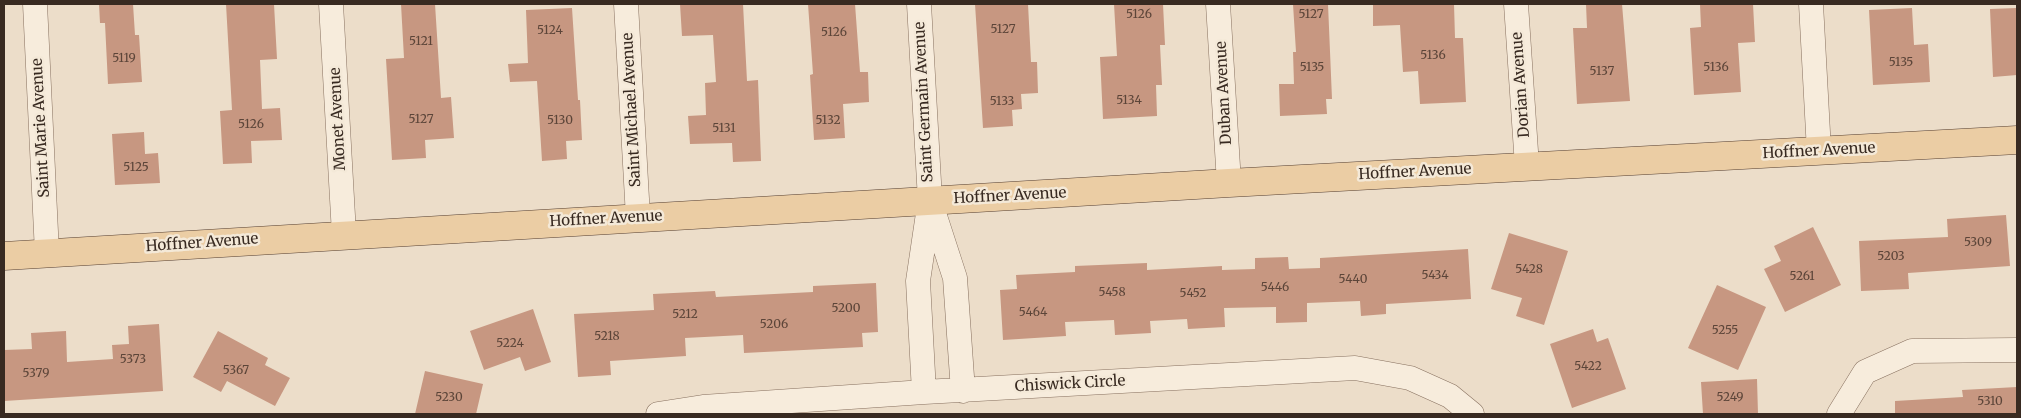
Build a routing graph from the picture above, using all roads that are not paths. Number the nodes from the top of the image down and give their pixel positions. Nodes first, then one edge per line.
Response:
1 (35, 4) edge
2 (332, 4) edge
3 (626, 4) edge
4 (919, 4) edge
5 (1218, 4) edge
6 (1516, 4) edge
7 (1811, 4) edge
8 (2017, 140) edge
9 (1819, 151) junction
10 (1526, 166) junction
11 (1229, 183) junction
12 (930, 200) junction
13 (638, 217) junction
14 (344, 234) junction
15 (47, 253) junction
16 (4, 256) edge
17 (2017, 350) edge
18 (964, 391) junction
19 (924, 392) junction
20 (658, 414) edge
21 (1472, 414) edge
22 (1839, 414) edge

1 - 15 street, Saint Marie Avenue
2 - 14 street, Monet Avenue
3 - 13 street, Saint Michael Avenue
4 - 12 street, Saint Germain Avenue
5 - 11 street, Duban Avenue
6 - 10 street, Dorian Avenue
7 - 9 street
8 - 9 main road, Hoffner Avenue
9 - 10 main road, Hoffner Avenue
10 - 11 main road, Hoffner Avenue
11 - 12 main road, Hoffner Avenue
12 - 13 main road, Hoffner Avenue
12 - 18 street
12 - 19 street
13 - 14 main road, Hoffner Avenue
14 - 15 main road, Hoffner Avenue
15 - 16 main road, Hoffner Avenue
17 - 22 street
18 - 19 street, Chiswick Circle
18 - 21 street, Chiswick Circle
19 - 20 street, Chiswick Circle

